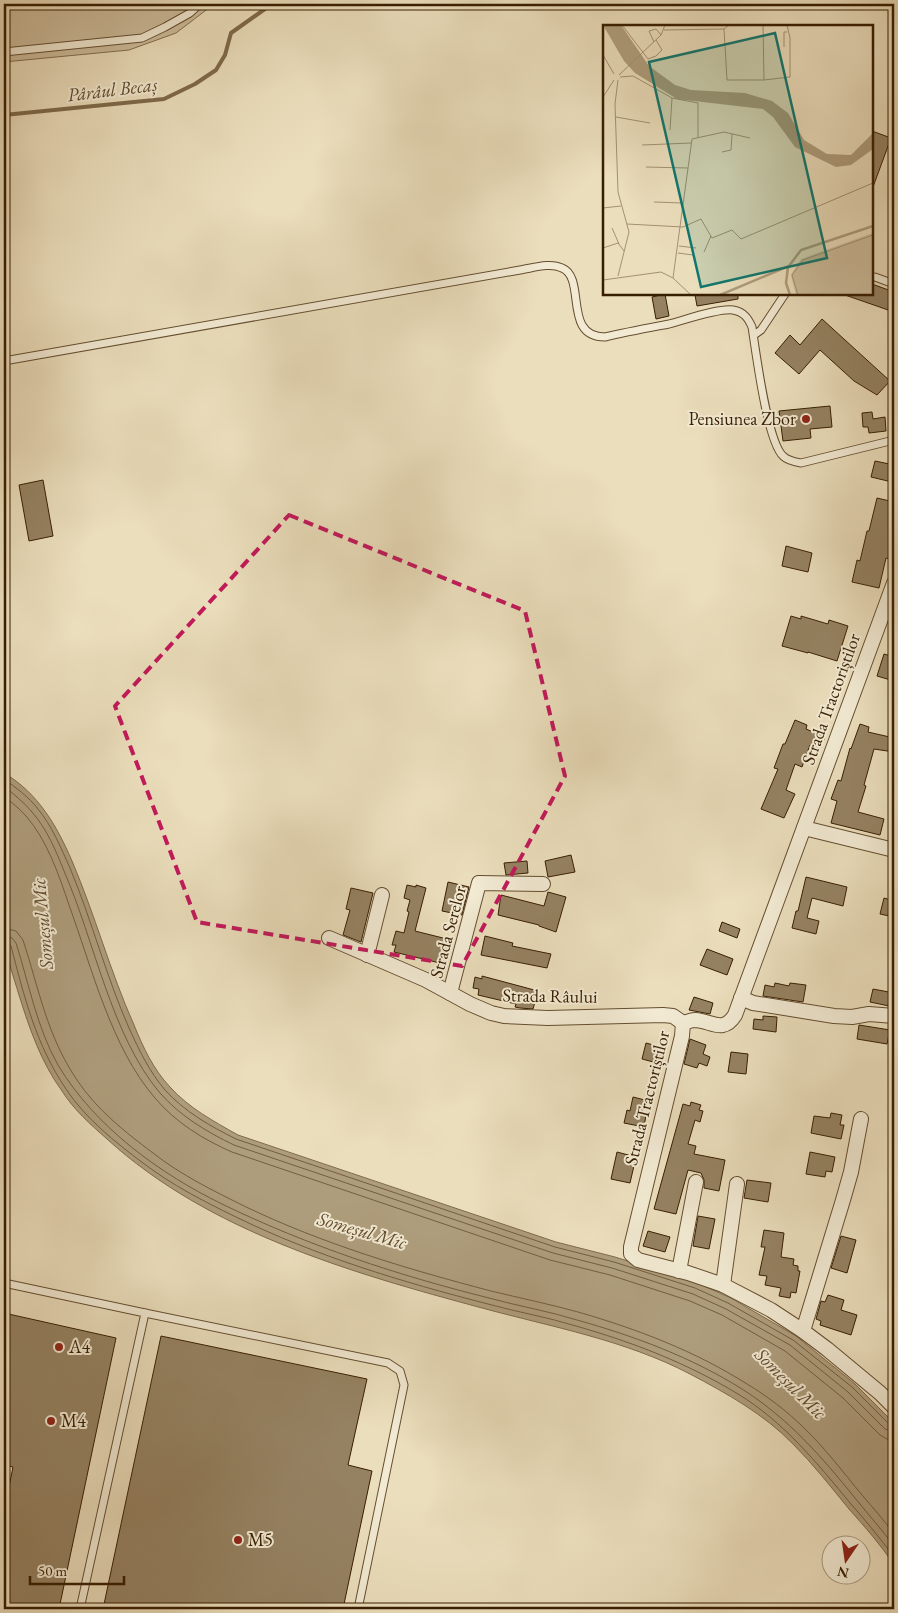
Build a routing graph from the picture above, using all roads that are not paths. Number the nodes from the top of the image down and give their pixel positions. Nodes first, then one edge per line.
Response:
1 (200, 4) edge
2 (4, 52) edge
3 (875, 277) dead end
4 (894, 284) edge
5 (784, 295) edge
6 (754, 335) junction
7 (4, 361) edge
8 (894, 440) edge
9 (894, 582) edge
10 (891, 599) edge
11 (804, 828) junction
12 (894, 850) edge
13 (543, 884) dead end
14 (382, 895) dead end
15 (329, 938) dead end
16 (367, 954) junction
17 (450, 993) junction
18 (741, 998) junction
19 (894, 1016) edge
20 (683, 1023) junction
21 (860, 1119) dead end
22 (696, 1182) dead end
23 (736, 1184) dead end
24 (679, 1271) junction
25 (4, 1283) edge
26 (723, 1285) junction
27 (145, 1313) junction
28 (803, 1331) junction
29 (894, 1407) edge
30 (80, 1609) edge
31 (358, 1609) edge

1 - 2 lane
3 - 4 lane
5 - 6 lane
6 - 7 lane
6 - 8 lane
9 - 10 street, Strada Tractoriștilor
10 - 11 street, Strada Tractoriștilor
11 - 12 street
11 - 18 street, Strada Tractoriștilor
13 - 17 street, Strada Serelor
14 - 16 street
15 - 16 street, Strada Râului
16 - 17 street, Strada Râului
17 - 20 street, Strada Râului
18 - 19 street
18 - 20 street, Strada Tractoriștilor
20 - 24 street, Strada Tractoriștilor
21 - 28 street
22 - 24 street
23 - 26 street
24 - 26 street
25 - 27 lane
26 - 28 street
27 - 30 lane
27 - 31 lane
28 - 29 street

